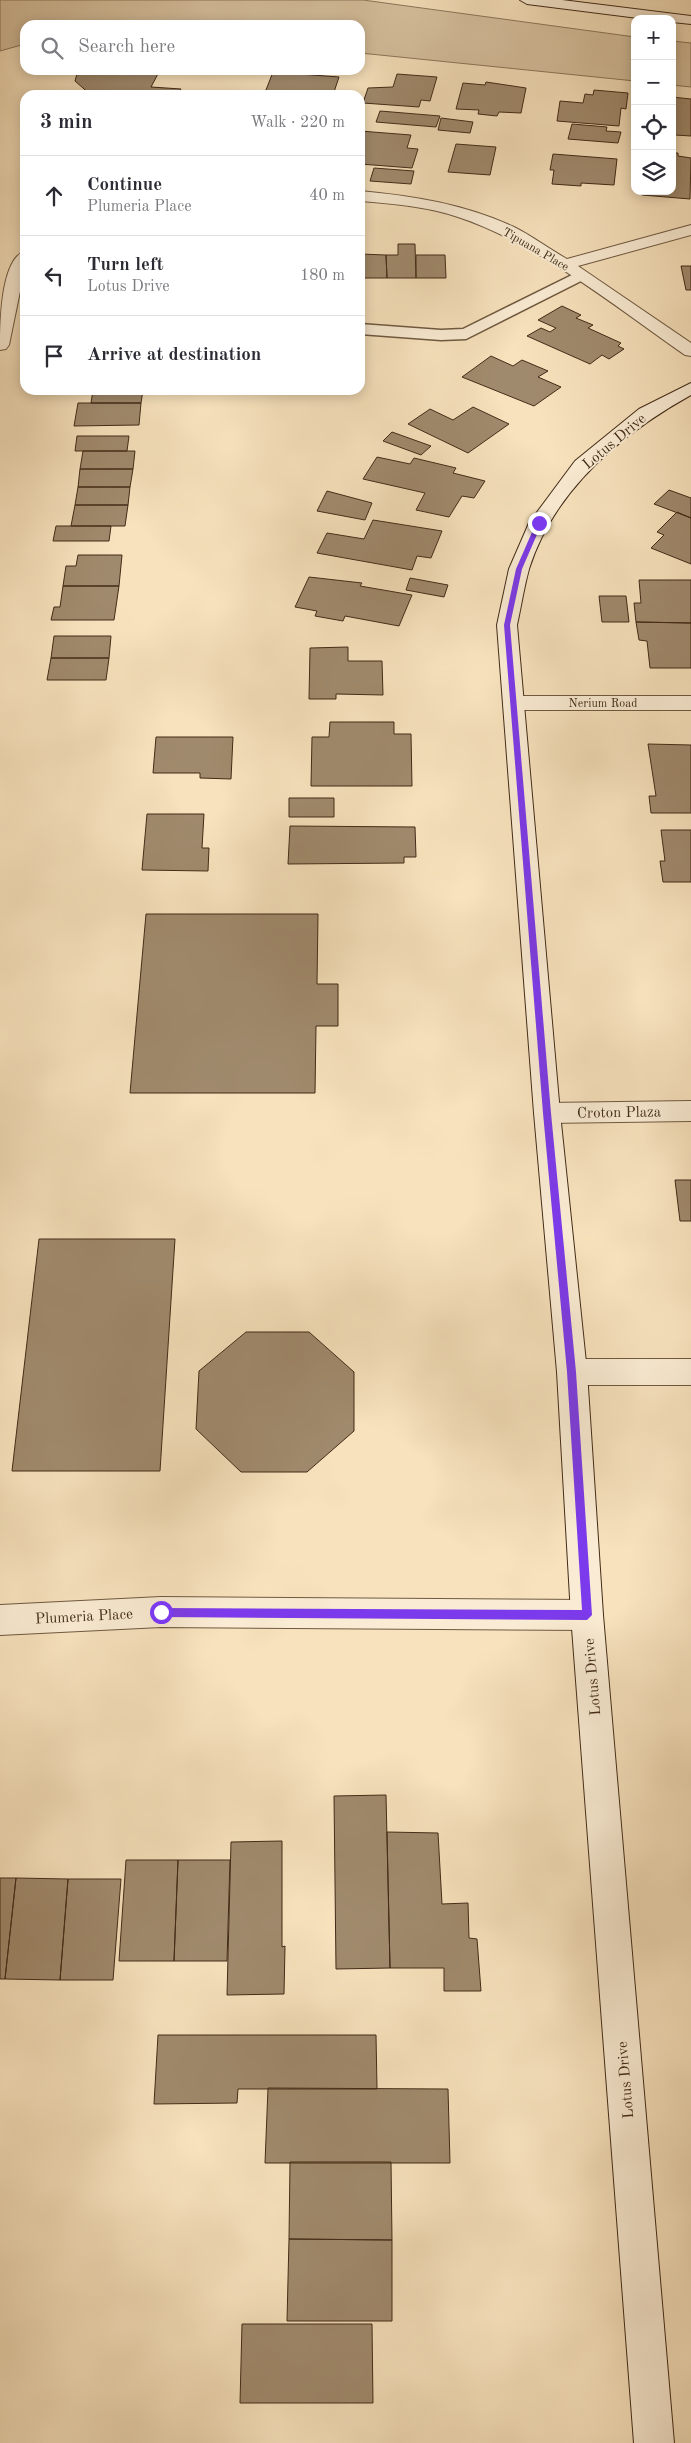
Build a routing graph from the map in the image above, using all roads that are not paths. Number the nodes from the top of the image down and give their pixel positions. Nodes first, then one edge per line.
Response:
1 (527, 0) edge
2 (691, 20) edge
3 (365, 196) edge
4 (691, 230) edge
5 (20, 262) edge
6 (565, 265) junction
7 (580, 276) junction
8 (365, 329) edge
9 (0, 345) edge
10 (691, 351) edge
11 (691, 388) edge
12 (514, 703) junction
13 (691, 703) edge
14 (691, 1110) edge
15 (547, 1113) junction
16 (572, 1372) junction
17 (691, 1372) edge
18 (587, 1615) junction
19 (0, 1620) edge
20 (654, 2443) edge

1 - 2 street
3 - 6 street, Tipuana Place
4 - 6 street
5 - 9 street
6 - 7 street, Tipuana Place
7 - 8 lane
7 - 10 street, Tipuana Place
11 - 12 street, Lotus Drive
12 - 13 street, Nerium Road
12 - 15 street, Lotus Drive
14 - 15 street, Croton Plaza
15 - 16 street, Lotus Drive
16 - 17 street
16 - 18 street, Lotus Drive
18 - 19 street, Plumeria Place
18 - 20 street, Lotus Drive

